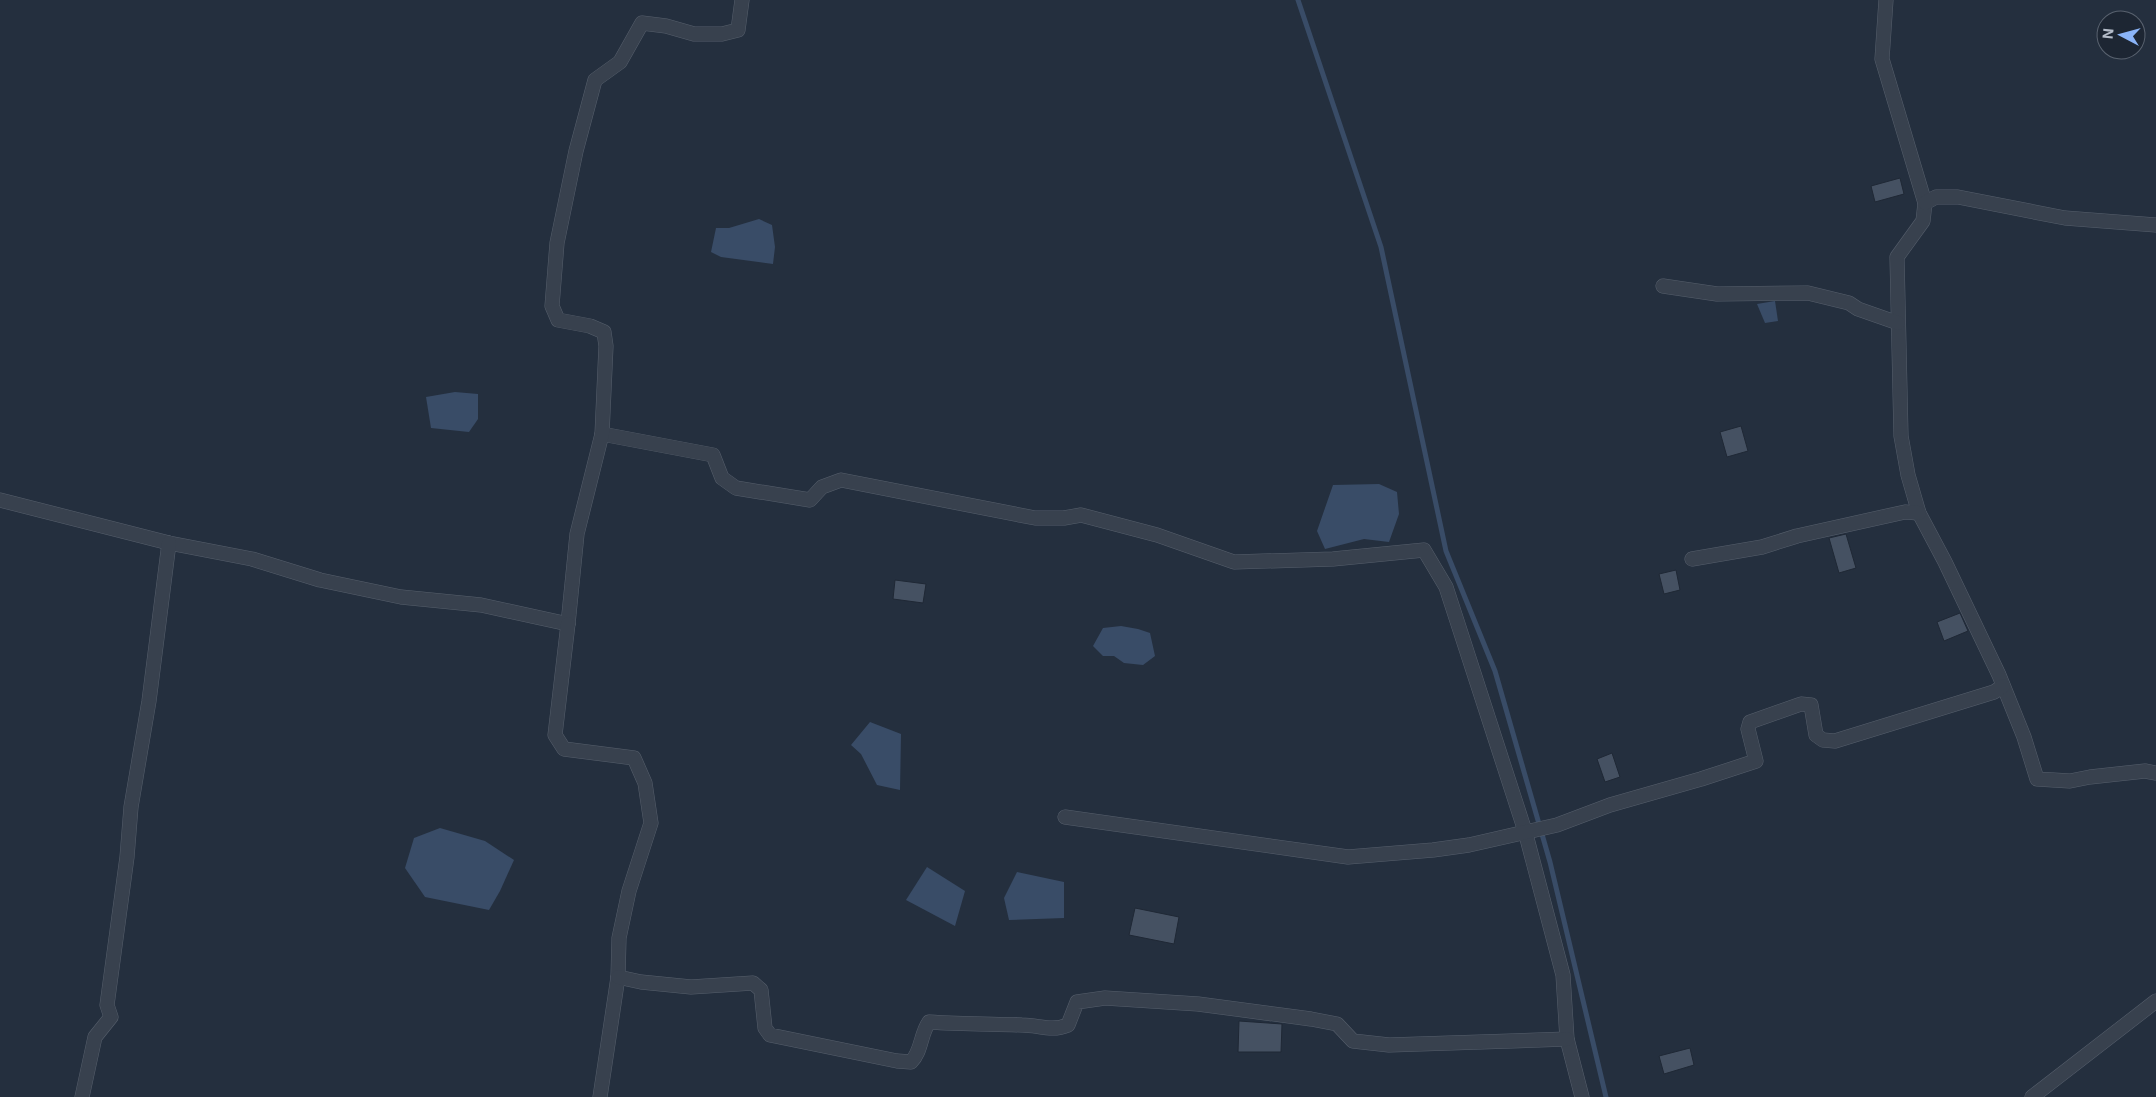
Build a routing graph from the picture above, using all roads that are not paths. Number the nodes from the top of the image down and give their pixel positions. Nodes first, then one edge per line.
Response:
1 (742, 0) edge
2 (1886, 0) edge
3 (1925, 203) junction
4 (2156, 225) edge
5 (1663, 286) dead end
6 (1898, 323) junction
7 (602, 434) junction
8 (0, 500) edge
9 (1919, 513) junction
10 (169, 542) junction
11 (1692, 559) dead end
12 (568, 624) junction
13 (2003, 686) junction
14 (2156, 773) edge
15 (1065, 817) dead end
16 (1535, 829) junction
17 (618, 977) junction
18 (2156, 1001) edge
19 (1567, 1039) junction
20 (82, 1097) edge
21 (600, 1097) edge
22 (1582, 1097) edge
23 (2032, 1097) edge

1 - 7 street
2 - 3 street
3 - 4 street
3 - 6 street
5 - 6 street
6 - 9 street
7 - 12 street
7 - 16 street
8 - 10 street
9 - 11 street
9 - 13 street
10 - 12 street
10 - 20 street
12 - 17 street
13 - 14 street
13 - 16 street
15 - 16 street
16 - 19 street
17 - 19 street
17 - 21 street
18 - 23 street
19 - 22 street

